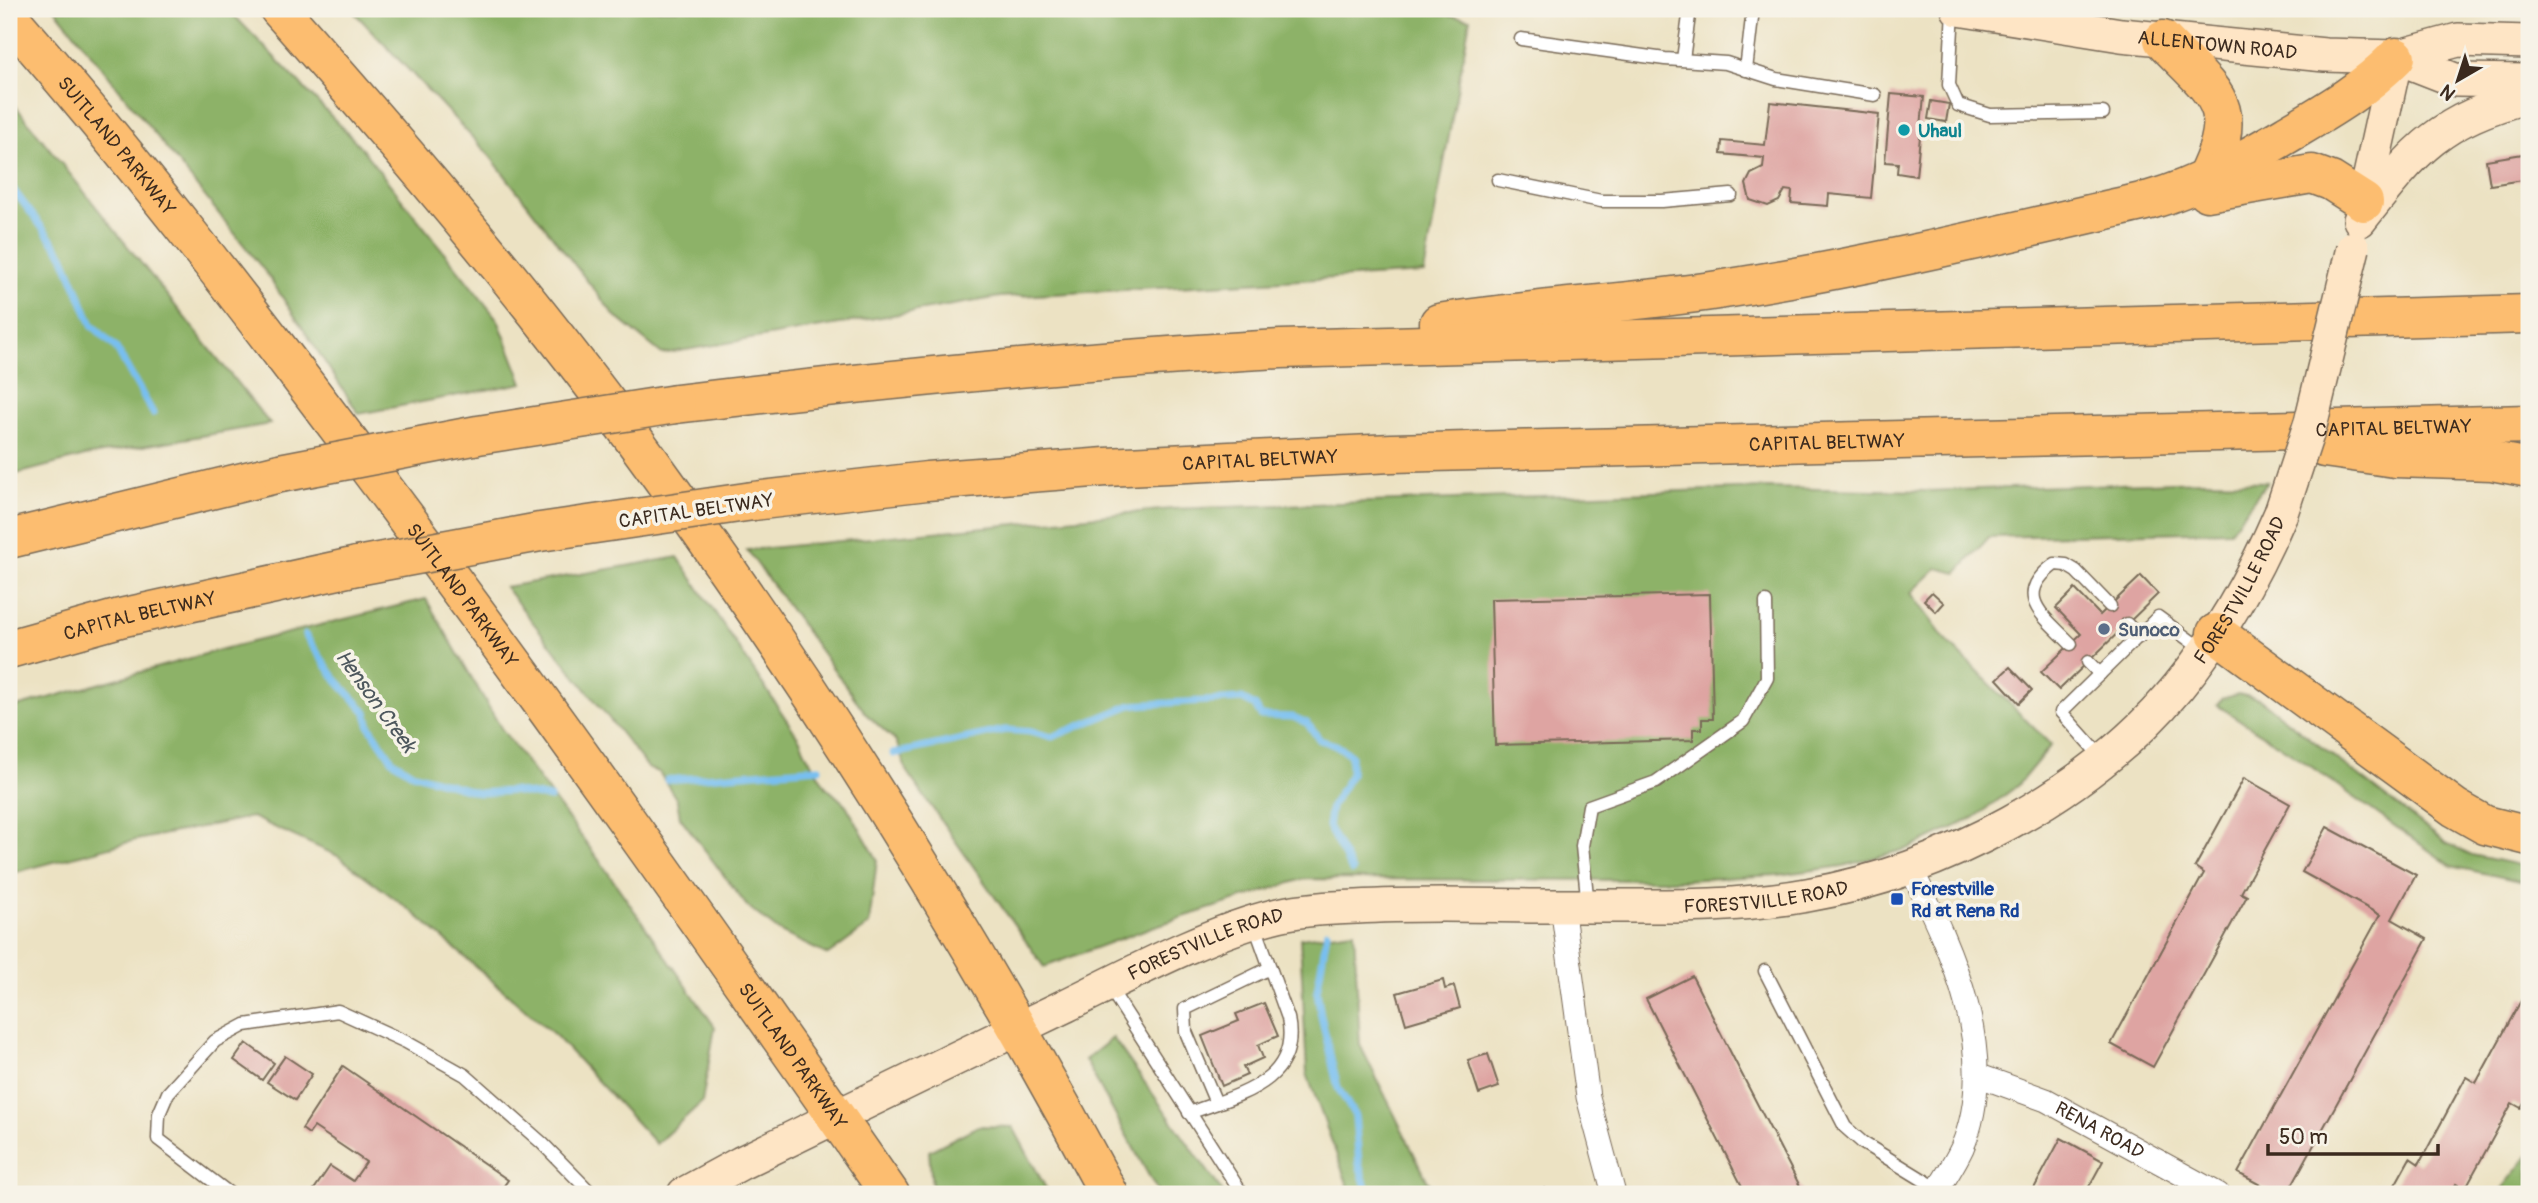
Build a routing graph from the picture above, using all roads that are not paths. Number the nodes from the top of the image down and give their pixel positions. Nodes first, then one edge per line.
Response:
1 (279, 9) edge
2 (1690, 9) edge
3 (1753, 9) edge
4 (1956, 9) edge
5 (9, 17) edge
6 (1521, 38) dead end
7 (2164, 40) junction
8 (2529, 42) edge
9 (2396, 57) junction
10 (1684, 60) junction
11 (1746, 70) junction
12 (2529, 81) edge
13 (1875, 95) dead end
14 (2529, 96) edge
15 (2104, 113) dead end
16 (1498, 180) dead end
17 (2189, 187) junction
18 (1731, 195) dead end
19 (2359, 223) junction
20 (2529, 314) edge
21 (1281, 349) junction
22 (2529, 424) edge
23 (2210, 432) junction
24 (2529, 468) edge
25 (9, 539) edge
26 (1766, 602) dead end
27 (2109, 606) dead end
28 (2127, 624) dead end
29 (2138, 636) junction
30 (2210, 642) junction
31 (2071, 644) dead end
32 (9, 649) edge
33 (2088, 662) dead end
34 (2100, 674) junction
35 (2103, 759) junction
36 (2529, 836) edge
37 (1911, 869) junction
38 (1575, 906) junction
39 (1254, 922) junction
40 (1270, 968) junction
41 (1765, 971) dead end
42 (1108, 985) junction
43 (1017, 1029) junction
44 (1977, 1075) junction
45 (1216, 1103) junction
46 (1189, 1113) junction
47 (836, 1117) junction
48 (1936, 1192) edge
49 (230, 1194) edge
50 (592, 1194) edge
51 (684, 1194) edge
52 (890, 1194) edge
53 (1109, 1194) edge
54 (1242, 1194) edge
55 (1614, 1194) edge
56 (2218, 1194) edge

1 - 43 highway
2 - 10 lane
3 - 11 lane
4 - 7 main road, ALLENTOWN ROAD
4 - 15 lane
5 - 47 highway, SUITLAND PARKWAY
6 - 10 lane
7 - 9 main road, ALLENTOWN ROAD
7 - 17 highway
8 - 9 main road, ALLENTOWN ROAD
9 - 12 main road, ALLENTOWN ROAD
9 - 17 highway
9 - 19 main road, FORESTVILLE ROAD
10 - 11 lane
11 - 13 lane
14 - 19 main road
16 - 18 lane
17 - 19 highway
17 - 21 highway
19 - 30 main road, FORESTVILLE ROAD, bridge
20 - 21 highway
21 - 25 highway, bridge
22 - 23 highway, CAPITAL BELTWAY
23 - 24 highway
23 - 32 highway, CAPITAL BELTWAY, bridge
26 - 38 lane
27 - 31 lane
28 - 29 lane
29 - 30 lane
29 - 34 lane
30 - 35 main road, FORESTVILLE ROAD
30 - 36 highway
33 - 34 lane
34 - 35 lane
35 - 37 main road, FORESTVILLE ROAD
37 - 38 main road, FORESTVILLE ROAD
37 - 44 street
38 - 39 main road, FORESTVILLE ROAD
38 - 55 street
39 - 40 lane
39 - 42 main road, FORESTVILLE ROAD
40 - 45 lane
40 - 45 lane
41 - 48 lane
42 - 43 main road, FORESTVILLE ROAD
42 - 46 lane
43 - 47 main road, FORESTVILLE ROAD
43 - 53 highway
44 - 48 street
44 - 56 street, RENA ROAD
45 - 46 lane
46 - 54 lane
47 - 51 main road, FORESTVILLE ROAD
47 - 52 highway, SUITLAND PARKWAY
49 - 50 lane

